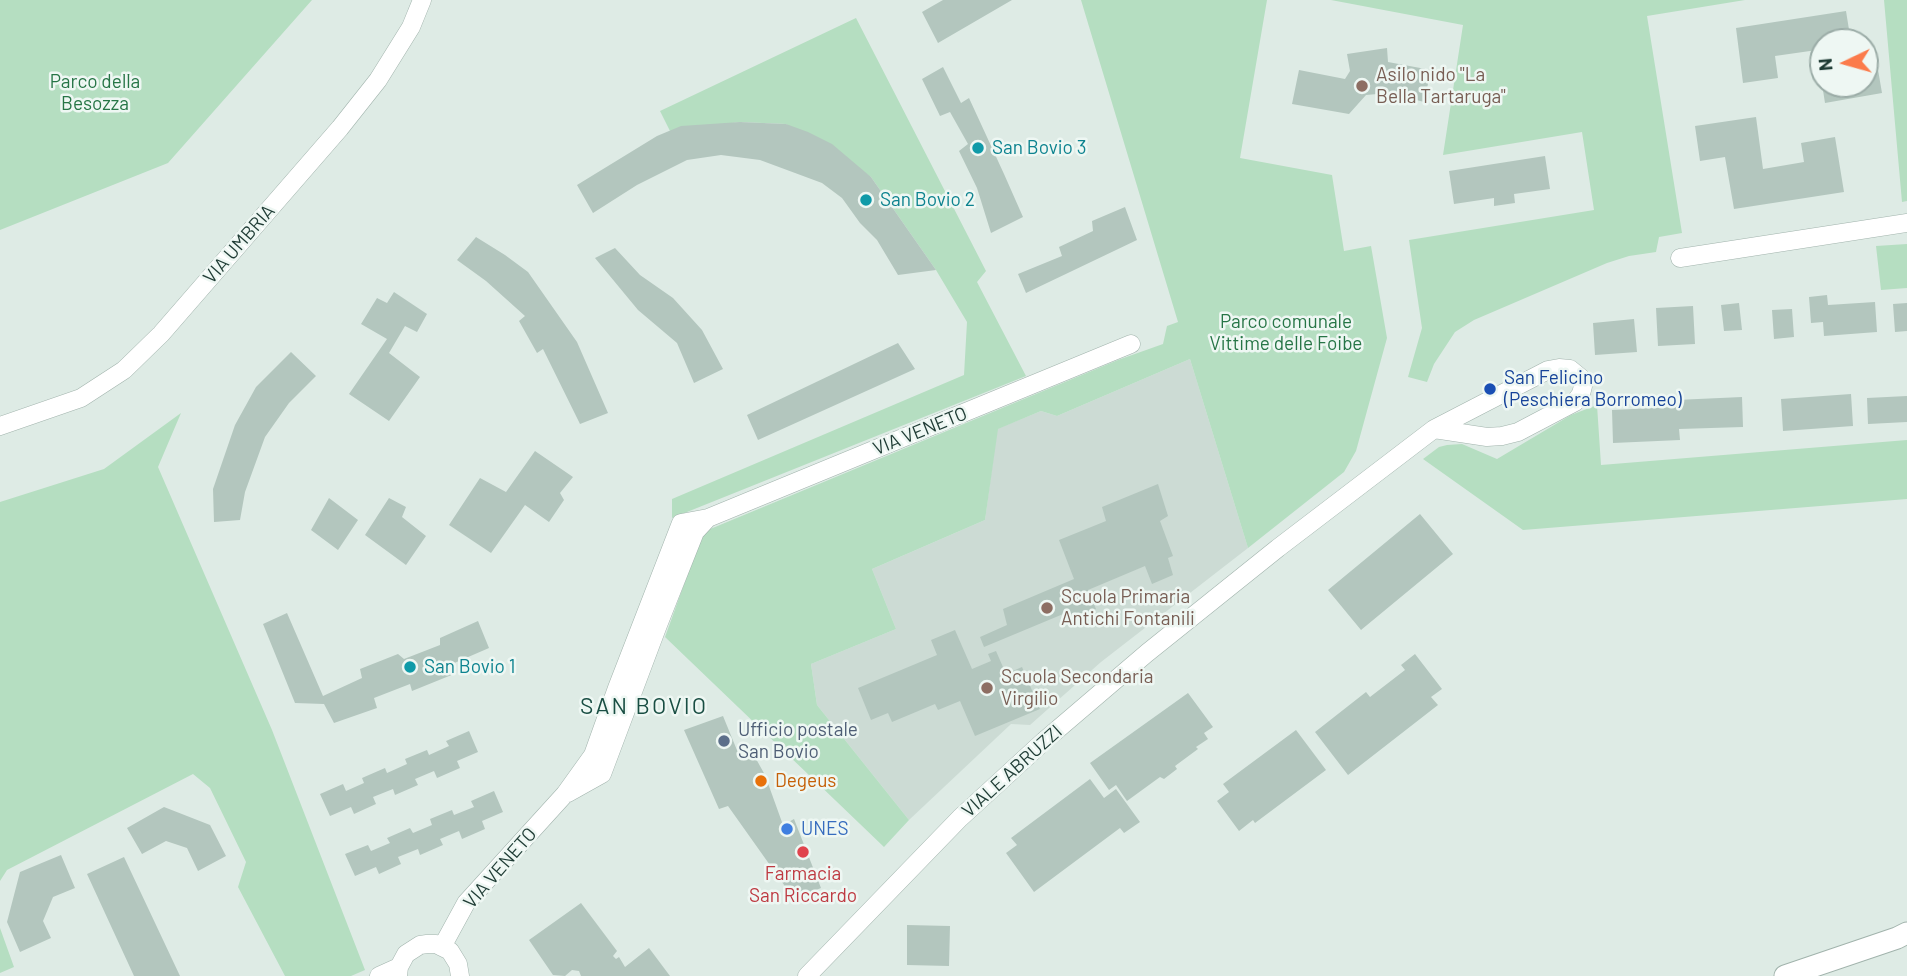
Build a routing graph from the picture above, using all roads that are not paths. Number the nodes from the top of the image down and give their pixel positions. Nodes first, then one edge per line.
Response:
1 (422, 0) edge
2 (1907, 223) edge
3 (1680, 258) dead end
4 (1131, 344) dead end
5 (0, 426) edge
6 (1434, 429) junction
7 (1907, 933) edge
8 (442, 947) junction
9 (398, 971) edge
10 (379, 976) edge
11 (460, 976) edge
12 (807, 976) edge
13 (1785, 976) edge

1 - 5 street, VIA UMBRIA
2 - 3 street
4 - 8 street, VIA VENETO
6 - 6 street, VIALE ABRUZZI
6 - 12 street, VIALE ABRUZZI
7 - 13 street
8 - 9 street
8 - 11 street
9 - 10 street

